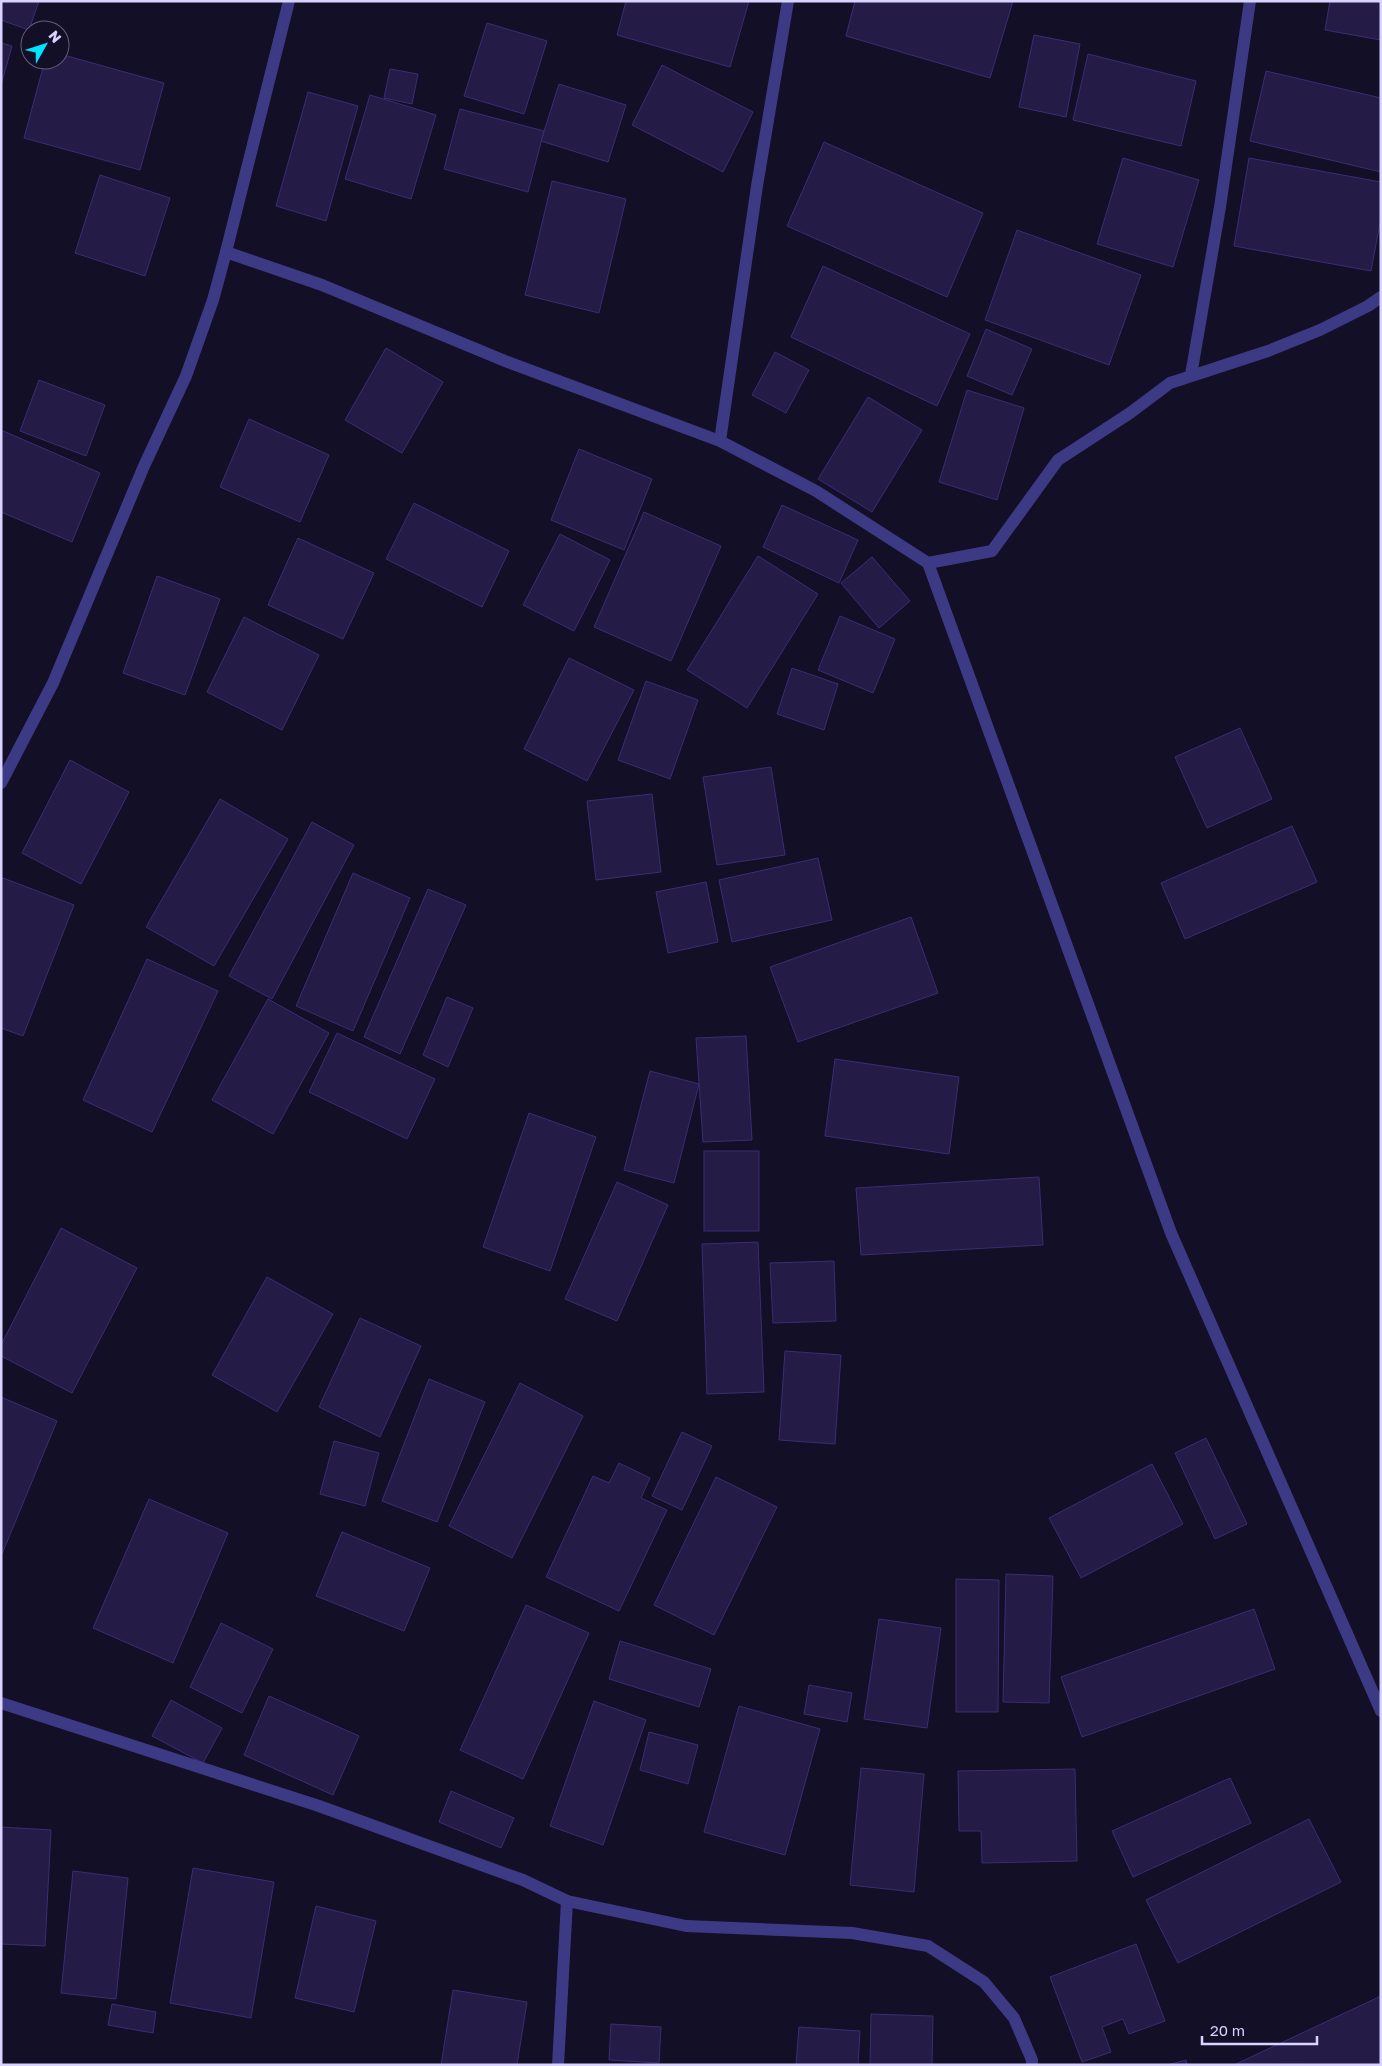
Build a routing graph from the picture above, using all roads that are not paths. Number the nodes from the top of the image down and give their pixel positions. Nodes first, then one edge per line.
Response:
1 (289, 1) edge
2 (788, 1) edge
3 (1250, 1) edge
4 (226, 252) junction
5 (1381, 297) edge
6 (1191, 375) junction
7 (720, 441) junction
8 (928, 563) junction
9 (1, 783) edge
10 (1, 1703) edge
11 (1381, 1711) edge
12 (567, 1901) junction
13 (558, 2065) edge
14 (1032, 2065) edge

1 - 4 street
2 - 7 street
3 - 6 street
4 - 7 street
4 - 9 street
5 - 6 street
6 - 8 street
7 - 8 street
8 - 11 street
10 - 12 street
12 - 13 street
12 - 14 street

